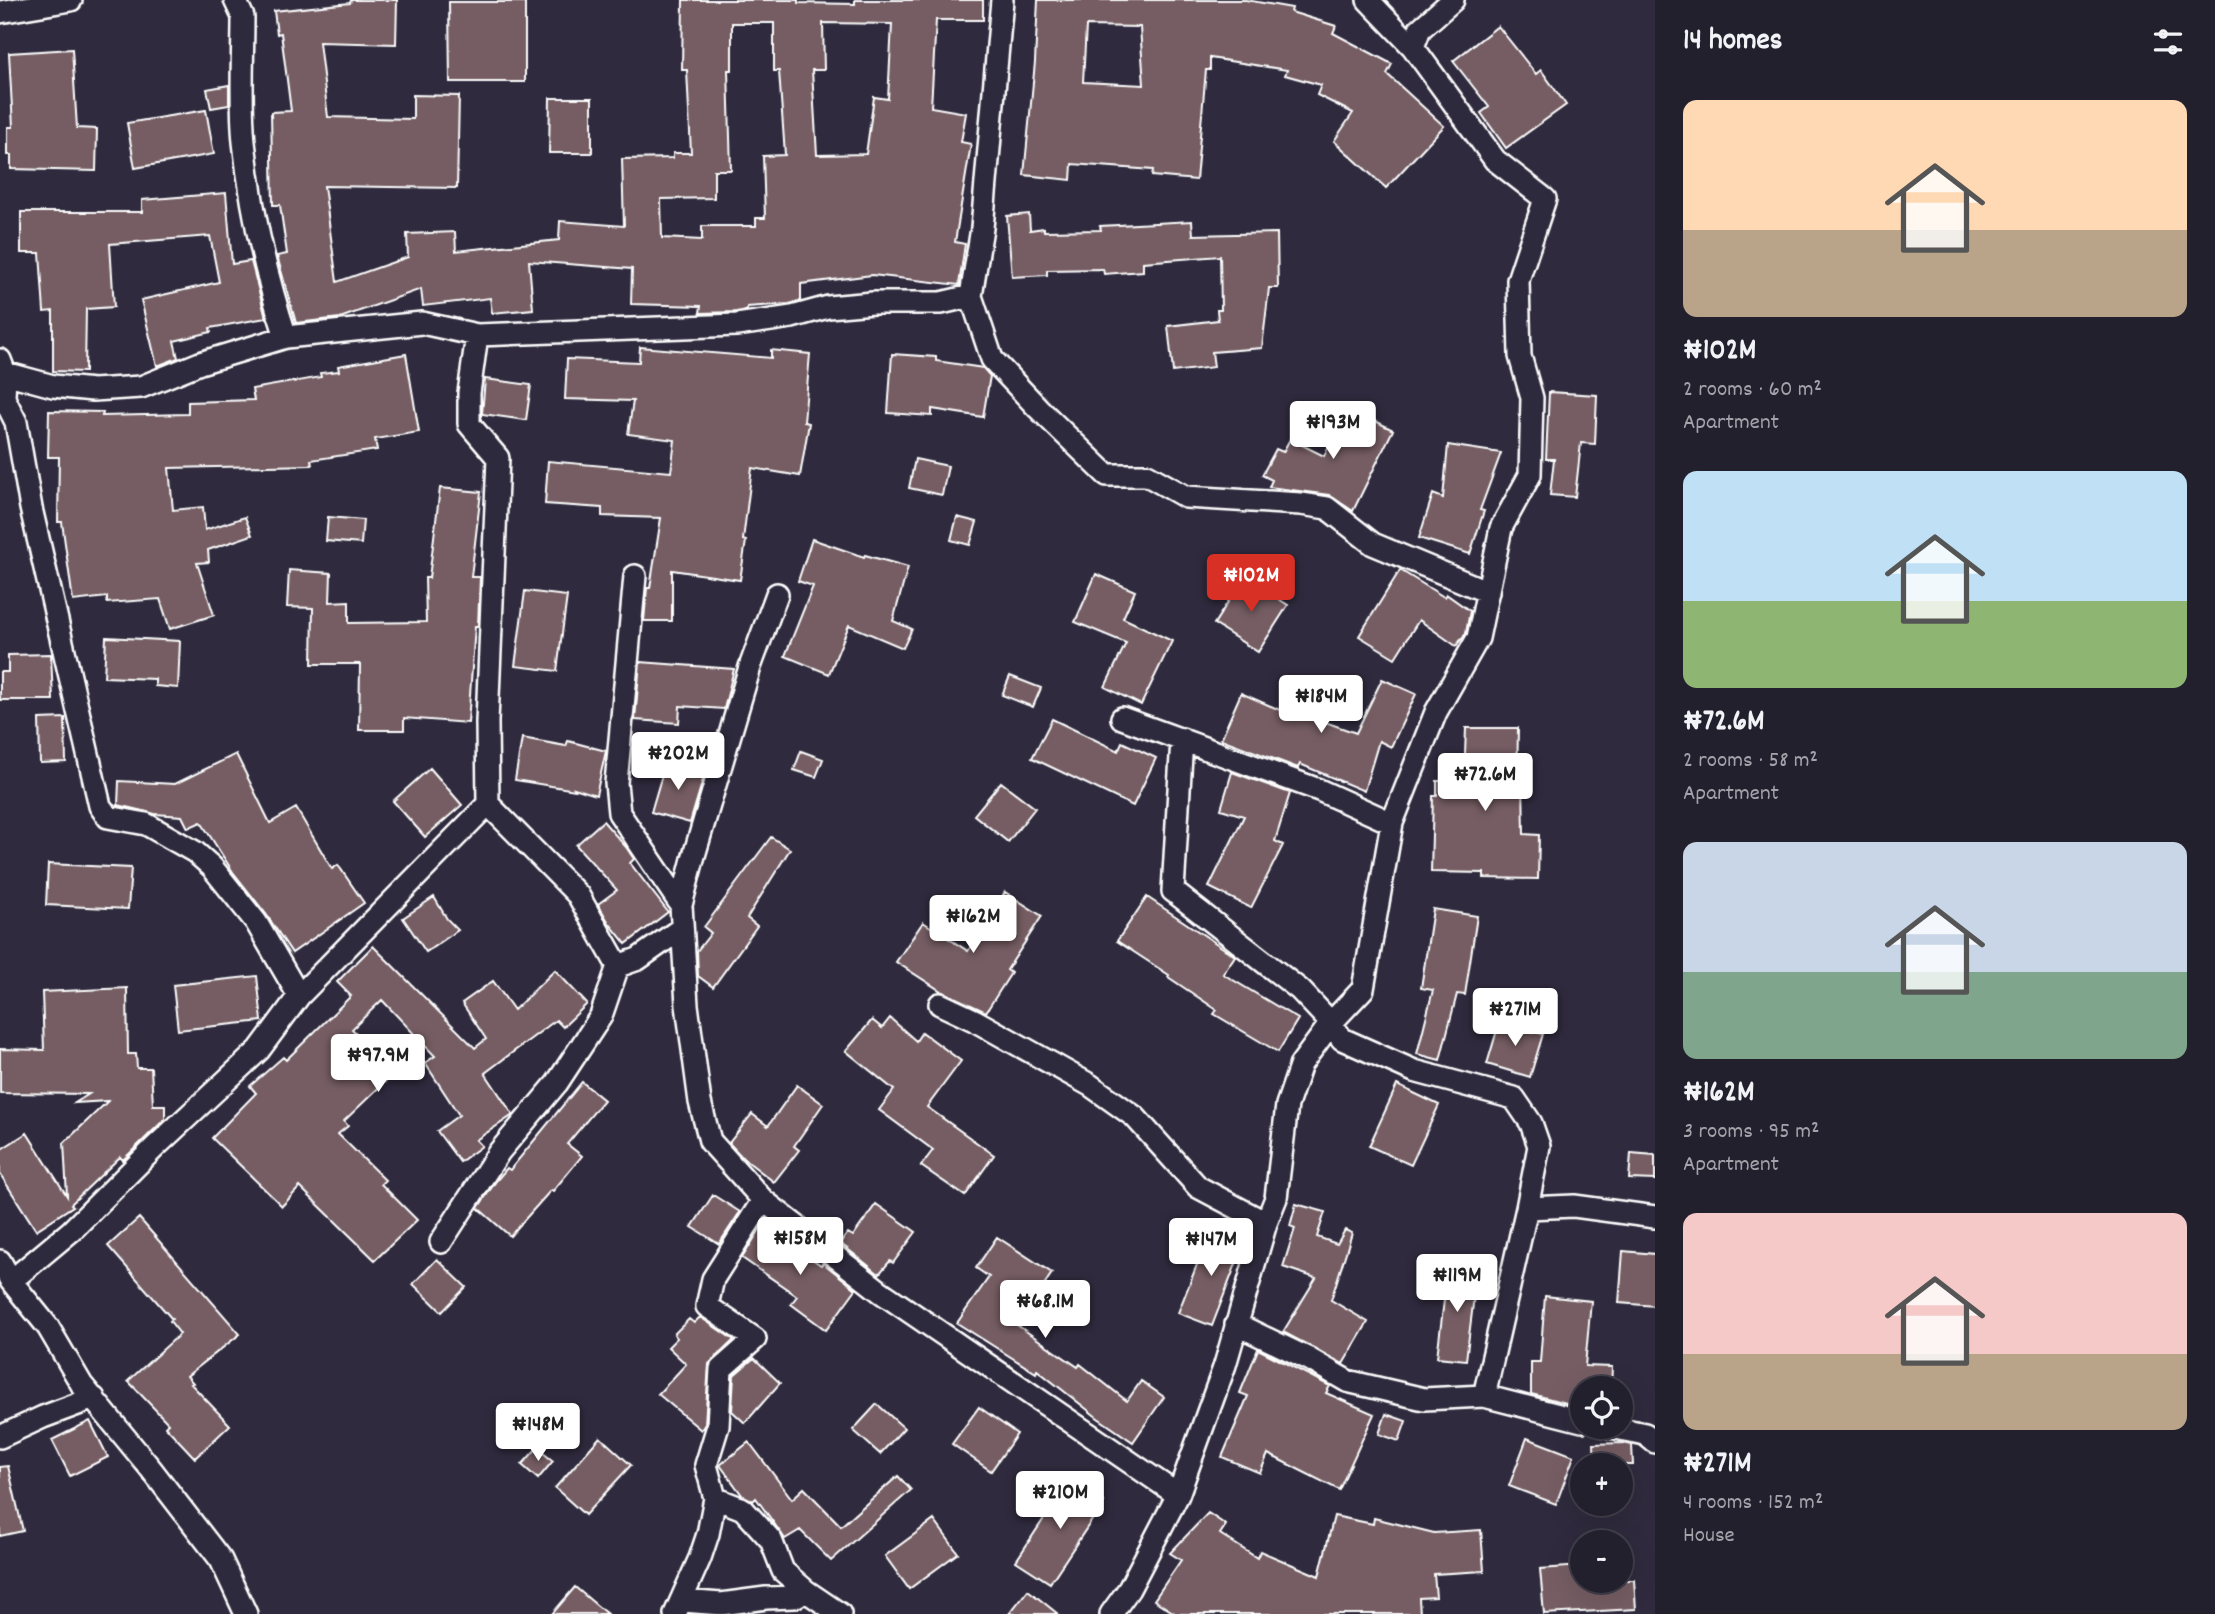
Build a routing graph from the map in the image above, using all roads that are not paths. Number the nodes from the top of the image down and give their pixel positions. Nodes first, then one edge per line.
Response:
1 (71, 0) edge
2 (235, 0) edge
3 (1002, 0) edge
4 (1368, 0) edge
5 (1453, 0) edge
6 (0, 12) edge
7 (1413, 47) junction
8 (971, 296) junction
9 (477, 335) junction
10 (286, 337) junction
11 (3, 367) edge
12 (2, 398) edge
13 (635, 576) dead end
14 (1488, 592) junction
15 (777, 594) dead end
16 (1122, 718) dead end
17 (1182, 739) junction
18 (488, 804) junction
19 (1392, 823) junction
20 (681, 905) junction
21 (682, 928) junction
22 (618, 966) junction
23 (299, 996) junction
24 (940, 1004) dead end
25 (1331, 1023) junction
26 (762, 1200) junction
27 (1527, 1208) junction
28 (1655, 1217) edge
29 (1266, 1223) junction
30 (441, 1242) dead end
31 (0, 1261) edge
32 (10, 1281) junction
33 (1236, 1324) junction
34 (1484, 1396) junction
35 (94, 1398) junction
36 (1570, 1419) edge
37 (1633, 1432) edge
38 (0, 1437) edge
39 (1655, 1442) edge
40 (1178, 1495) junction
41 (715, 1498) junction
42 (806, 1591) junction
43 (679, 1607) edge
44 (246, 1614) edge
45 (840, 1614) edge
46 (1111, 1614) edge

1 - 6 street
2 - 10 street
3 - 8 street
4 - 7 street
5 - 7 street
7 - 14 street
8 - 9 street
8 - 14 street
9 - 10 street
9 - 18 street
10 - 11 street
11 - 12 street
12 - 23 street
13 - 20 street
14 - 19 street
15 - 20 street
16 - 17 street
17 - 19 street
17 - 25 street
18 - 22 street
18 - 23 street
19 - 25 street
20 - 21 street
21 - 22 street
21 - 26 street
22 - 30 street
23 - 32 street
24 - 29 street
25 - 27 street
25 - 29 street
26 - 40 street
26 - 41 street
27 - 28 street
27 - 34 street
29 - 33 street
31 - 32 street
32 - 35 street
33 - 34 street
33 - 40 street
34 - 36 street
35 - 38 street
35 - 44 street
37 - 39 street
40 - 46 street
41 - 42 street
41 - 43 street
42 - 43 street
42 - 45 street

